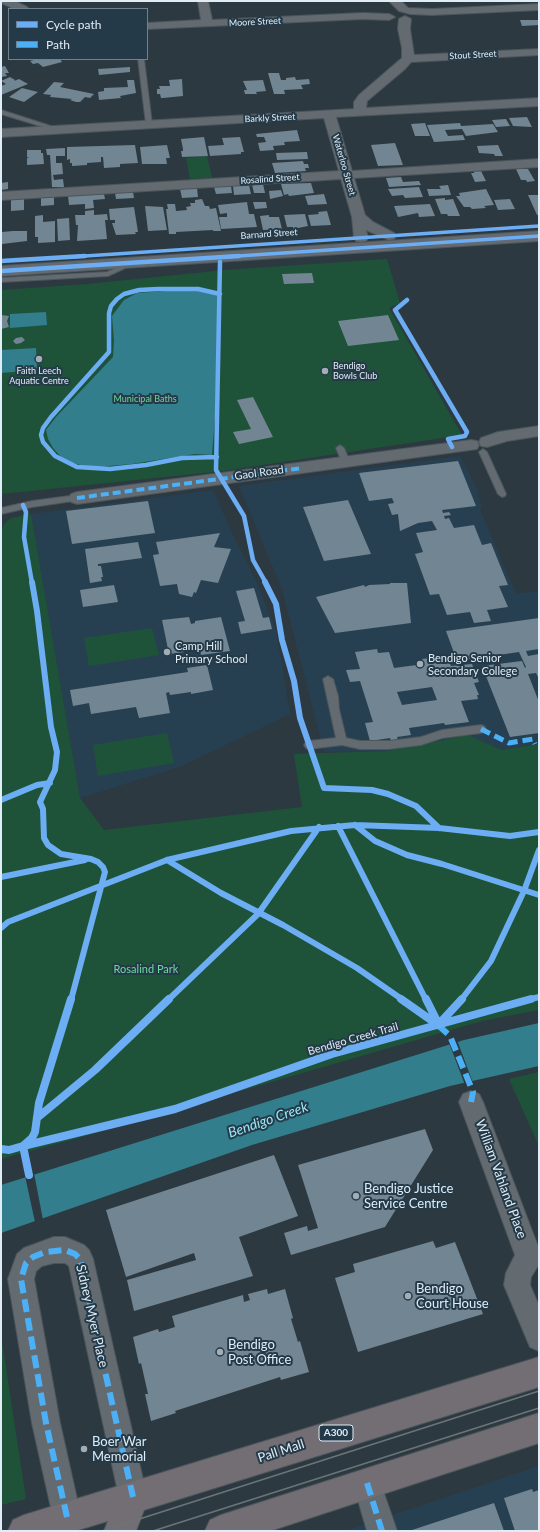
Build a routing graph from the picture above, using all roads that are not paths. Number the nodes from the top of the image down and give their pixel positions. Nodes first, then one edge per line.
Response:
1 (6, 1) edge
2 (203, 1) edge
3 (539, 7) edge
4 (21, 8) edge
5 (399, 16) junction
6 (207, 24) junction
7 (148, 26) edge
8 (539, 52) edge
9 (408, 59) junction
10 (141, 60) edge
11 (539, 102) edge
12 (1, 112) edge
13 (360, 112) junction
14 (329, 114) junction
15 (149, 124) junction
16 (55, 129) junction
17 (1, 133) edge
18 (539, 163) edge
19 (347, 174) junction
20 (1, 196) edge
21 (359, 217) junction
22 (539, 227) edge
23 (389, 236) junction
24 (539, 236) edge
25 (361, 238) junction
26 (491, 239) junction
27 (62, 257) junction
28 (193, 259) junction
29 (1, 261) edge
30 (132, 263) junction
31 (1, 266) edge
32 (40, 269) junction
33 (6, 276) edge
34 (1, 277) edge
35 (1, 280) edge
36 (539, 431) edge
37 (480, 446) junction
38 (502, 494) dead end
39 (77, 498) joint
40 (1, 511) edge
41 (328, 679) dead end
42 (481, 729) dead end
43 (342, 741) junction
44 (309, 745) dead end
45 (471, 1102) dead end
46 (534, 1258) edge
47 (539, 1338) edge
48 (539, 1372) edge
49 (539, 1428) edge
50 (367, 1483) junction
51 (133, 1497) junction
52 (72, 1524) edge
53 (24, 1531) edge
54 (120, 1531) edge
55 (221, 1531) edge
56 (382, 1531) edge

1 - 4 street
2 - 6 street
3 - 5 street, Moore Street
5 - 6 street, Moore Street
5 - 9 street
6 - 7 street, Moore Street
8 - 9 street, Stout Street
9 - 13 street
10 - 15 lane
11 - 13 street, Barkly Street
12 - 16 lane
13 - 14 street, Barkly Street
14 - 15 street, Barkly Street
14 - 19 street, Waterloo Street
15 - 16 street, Barkly Street
16 - 17 street, Barkly Street
18 - 19 street, Rosalind Street
19 - 20 street, Rosalind Street
19 - 21 street, Waterloo Street
21 - 23 street
21 - 25 street, Waterloo Street
22 - 23 main road, Barnard Street
23 - 25 main road, Barnard Street
24 - 26 main road, Barnard Street
25 - 26 main road
25 - 27 main road, Barnard Street
26 - 28 main road, Barnard Street
27 - 28 main road
27 - 29 main road, Barnard Street
28 - 30 main road, Barnard Street
30 - 32 main road, Barnard Street
30 - 33 lane
31 - 32 main road
32 - 33 main road, Barnard Street
33 - 34 lane
33 - 35 lane
36 - 37 street, Gaol Road
37 - 38 lane
37 - 39 street, Gaol Road
39 - 40 lane, Gaol Road
41 - 43 lane
42 - 43 lane
43 - 44 lane
45 - 46 street, William Vahland Place
46 - 47 street, William Vahland Place
48 - 51 highway, Pall Mall / A300
49 - 50 highway
50 - 55 highway
50 - 56 street
51 - 52 highway, Pall Mall / A300
51 - 52 street, Sidney Myer Place
51 - 54 highway
52 - 53 highway, Pall Mall / A300

